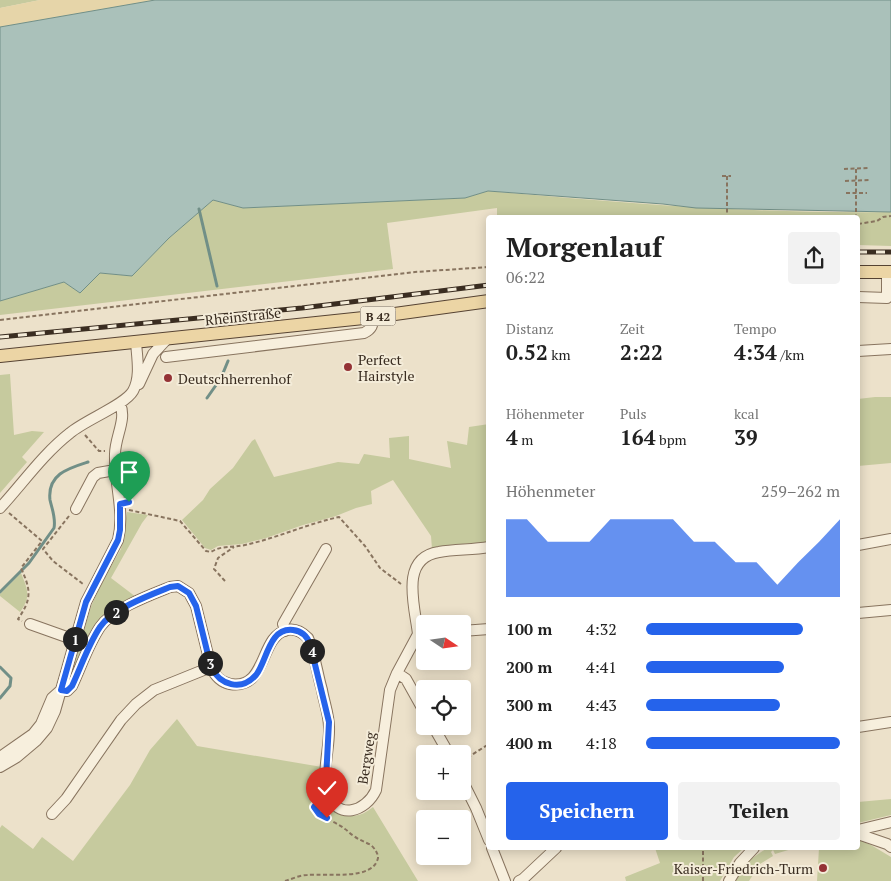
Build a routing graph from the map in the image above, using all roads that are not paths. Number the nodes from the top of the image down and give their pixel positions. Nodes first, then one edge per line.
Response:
1 (860, 272) edge
2 (889, 272) edge
3 (860, 291) edge
4 (889, 295) edge
5 (860, 297) edge
6 (868, 297) junction
7 (486, 301) edge
8 (373, 317) junction
9 (192, 337) junction
10 (167, 339) junction
11 (136, 342) junction
12 (891, 349) edge
13 (860, 351) edge
14 (193, 354) junction
15 (0, 356) edge
16 (166, 357) dead end
17 (134, 388) junction
18 (120, 404) junction
19 (115, 470) junction
20 (1, 507) edge
21 (76, 509) road end
22 (891, 539) edge
23 (860, 545) edge
24 (486, 547) edge
25 (326, 549) dead end
26 (891, 610) edge
27 (860, 613) edge
28 (418, 615) edge
29 (26, 623) road end
30 (486, 629) edge
31 (285, 630) junction
32 (471, 630) edge
33 (74, 640) junction
34 (416, 643) edge
35 (211, 667) junction
36 (397, 673) junction
37 (61, 690) junction
38 (416, 697) edge
39 (891, 722) edge
40 (860, 727) edge
41 (0, 757) edge
42 (0, 767) edge
43 (471, 798) edge
44 (52, 814) dead end
45 (891, 822) edge
46 (860, 830) edge
47 (486, 833) edge
48 (860, 834) edge
49 (890, 842) edge
50 (493, 850) edge
51 (554, 850) edge
52 (752, 850) edge
53 (505, 881) edge
54 (519, 881) edge
55 (729, 881) edge

1 - 2 main road
2 - 4 street
3 - 6 street
4 - 6 street
5 - 6 street
7 - 8 main road, Rheinstraße / B 42
8 - 9 main road, Rheinstraße / B 42
8 - 14 street
9 - 10 main road, Rheinstraße / B 42
9 - 14 street
10 - 11 main road, Rheinstraße / B 42
10 - 17 street
11 - 15 main road, Rheinstraße / B 42
11 - 17 street
12 - 13 street
14 - 16 street
17 - 18 street
18 - 19 street
18 - 20 street
19 - 21 street
19 - 33 street
22 - 23 street
24 - 28 street
25 - 31 street
26 - 27 street
29 - 33 street
30 - 32 street
31 - 35 street
31 - 36 street, Bergweg
33 - 37 street
34 - 36 street, Bergweg
35 - 37 street
35 - 44 street
36 - 38 street
37 - 41 street
37 - 42 street
39 - 40 street
43 - 47 street
45 - 46 street
48 - 49 street
50 - 53 street
51 - 54 street
52 - 55 street

